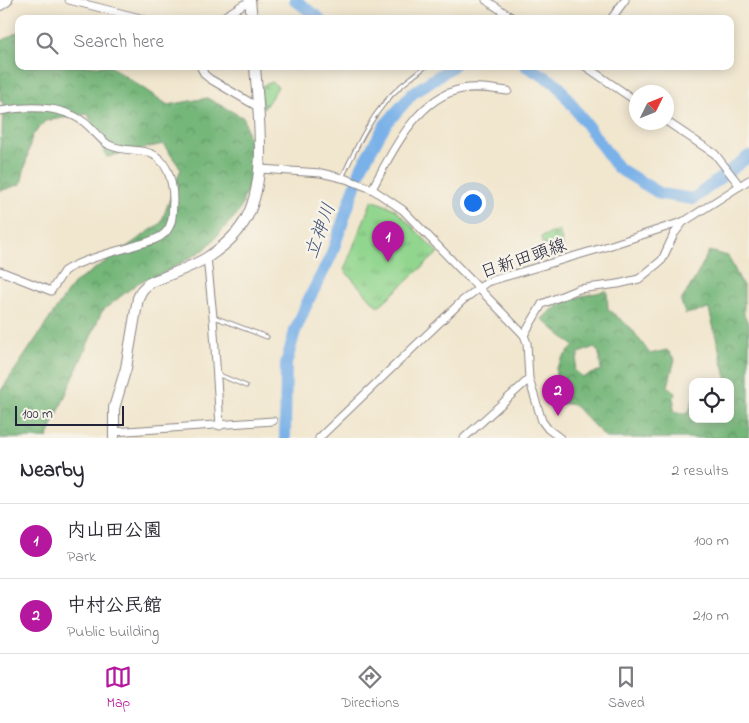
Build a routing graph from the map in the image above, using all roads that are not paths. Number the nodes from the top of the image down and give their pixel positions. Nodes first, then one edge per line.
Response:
1 (6, 0) edge
2 (69, 0) edge
3 (486, 0) edge
4 (625, 0) edge
5 (250, 1) edge
6 (0, 4) edge
7 (128, 15) edge
8 (226, 15) edge
9 (252, 15) edge
10 (508, 15) edge
11 (614, 15) edge
12 (202, 70) edge
13 (255, 70) edge
14 (421, 70) edge
15 (591, 70) edge
16 (508, 91) dead end
17 (629, 96) edge
18 (258, 107) junction
19 (0, 112) edge
20 (674, 126) edge
21 (260, 169) junction
22 (344, 178) junction
23 (749, 180) edge
24 (739, 184) junction
25 (369, 188) junction
26 (685, 221) junction
27 (207, 257) junction
28 (0, 271) edge
29 (479, 288) junction
30 (213, 317) junction
31 (524, 335) junction
32 (267, 337) dead end
33 (216, 373) junction
34 (529, 379) junction
35 (246, 386) dead end
36 (273, 422) dead end
37 (220, 426) junction
38 (114, 435) edge
39 (319, 438) edge
40 (464, 438) edge
41 (560, 438) edge

1 - 6 highway
2 - 7 street
3 - 10 street
4 - 11 street
5 - 8 street
5 - 9 street
12 - 18 street
13 - 18 street
14 - 22 lane
15 - 17 street
16 - 25 street
18 - 21 street
19 - 28 street
20 - 24 street
21 - 22 street
21 - 27 street
22 - 25 street
23 - 24 street, 日新田頭線
24 - 26 street, 日新田頭線
25 - 29 street
26 - 29 street, 日新田頭線
26 - 31 street
27 - 30 street
27 - 38 street
29 - 31 street
29 - 39 street, 日新田頭線
30 - 32 lane
30 - 33 street
31 - 34 street
33 - 35 lane
33 - 37 street
34 - 40 street
34 - 41 street
36 - 37 street
37 - 38 street

